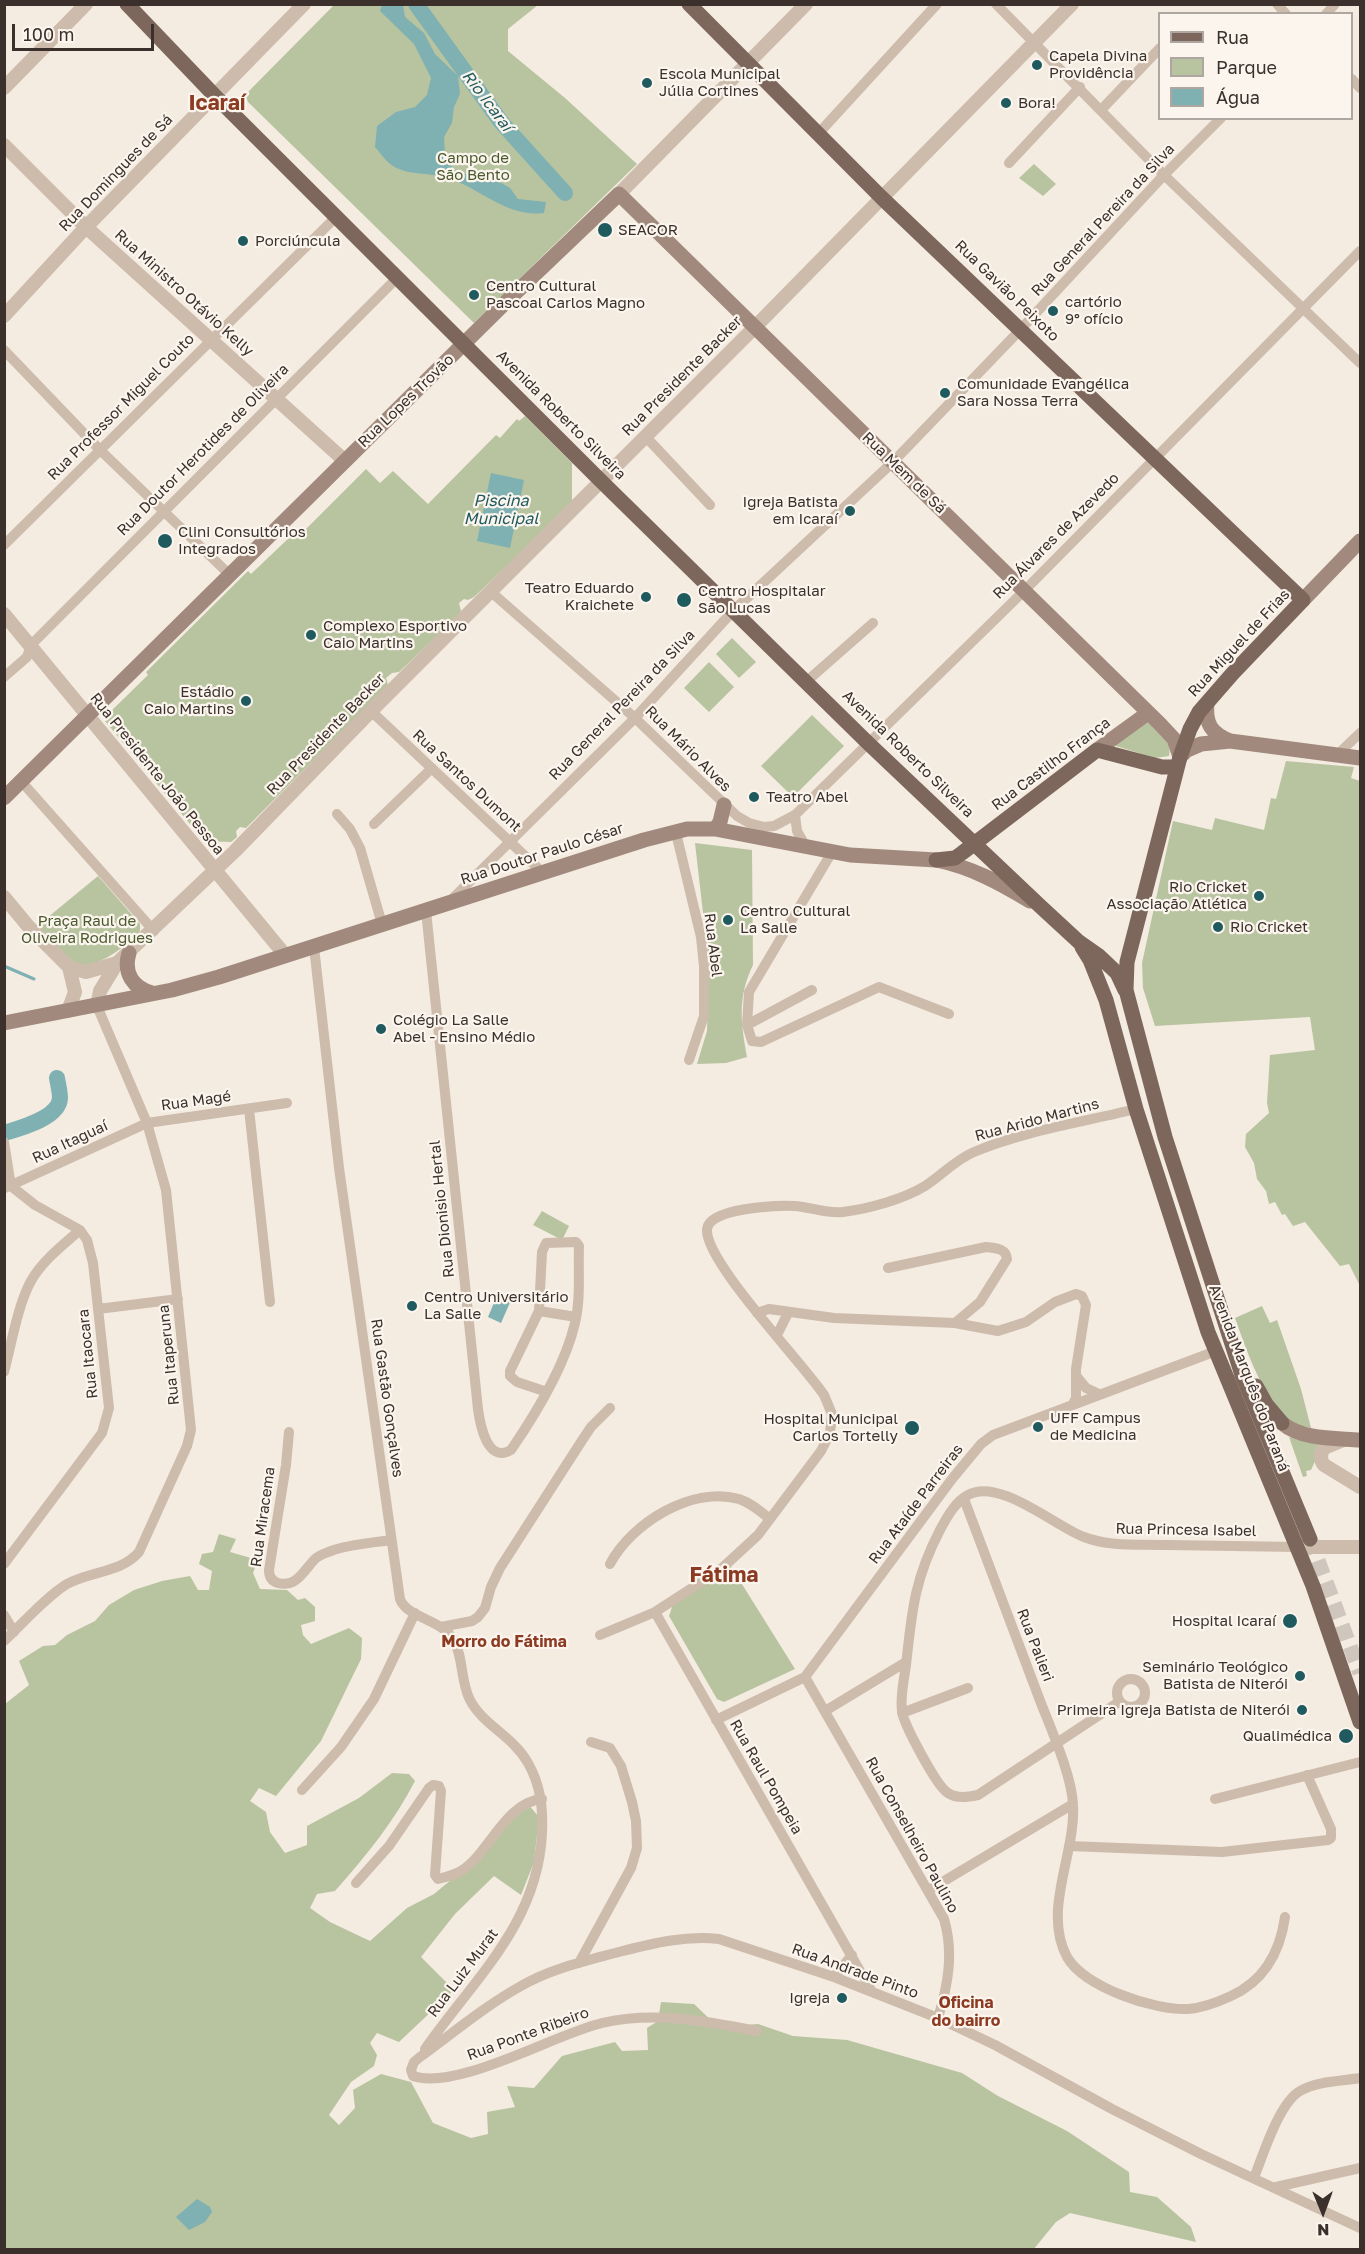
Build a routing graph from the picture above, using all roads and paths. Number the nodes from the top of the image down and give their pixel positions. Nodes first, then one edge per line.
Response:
1 (86, 4) edge
2 (128, 4) edge
3 (304, 4) edge
4 (689, 4) edge
5 (806, 4) edge
6 (938, 4) edge
7 (996, 4) edge
8 (1072, 4) edge
9 (1034, 42) junction
10 (1158, 50) edge
11 (749, 62) junction
12 (1080, 87) junction
13 (4, 88) edge
14 (215, 96) junction
15 (1101, 110) junction
16 (1219, 120) edge
17 (818, 134) junction
18 (4, 145) edge
19 (1009, 163) dead end
20 (1164, 175) junction
21 (620, 194) junction
22 (882, 198) junction
23 (337, 216) junction
24 (86, 227) junction
25 (1360, 251) edge
26 (397, 278) junction
27 (1304, 307) junction
28 (4, 316) edge
29 (754, 327) junction
30 (1020, 330) junction
31 (211, 340) junction
32 (464, 344) junction
33 (4, 350) edge
34 (1360, 363) edge
35 (276, 398) junction
36 (645, 436) junction
37 (99, 449) junction
38 (1155, 457) junction
39 (345, 461) junction
40 (893, 462) junction
41 (600, 480) junction
42 (710, 505) dead end
43 (163, 511) junction
44 (1360, 541) edge
45 (4, 545) edge
46 (231, 576) junction
47 (490, 591) junction
48 (1024, 591) junction
49 (1304, 600) junction
50 (734, 610) junction
51 (4, 614) edge
52 (873, 623) dead end
53 (31, 645) junction
54 (4, 677) edge
55 (807, 681) junction
56 (1207, 703) junction
57 (371, 711) junction
58 (1148, 712) junction
59 (89, 716) junction
60 (635, 718) junction
61 (1360, 732) edge
62 (1230, 741) junction
63 (868, 743) junction
64 (1097, 750) junction
65 (1337, 755) junction
66 (1360, 758) edge
67 (1179, 762) junction
68 (432, 768) junction
69 (21, 781) junction
70 (4, 798) edge
71 (723, 805) junction
72 (337, 814) dead end
73 (795, 815) junction
74 (374, 824) dead end
75 (715, 829) junction
76 (676, 833) junction
77 (509, 841) junction
78 (975, 843) junction
79 (806, 847) junction
80 (832, 852) junction
81 (936, 860) junction
82 (215, 871) junction
83 (543, 873) junction
84 (4, 897) edge
85 (449, 903) junction
86 (1040, 906) junction
87 (426, 910) junction
88 (382, 924) junction
89 (154, 930) junction
90 (1079, 942) junction
91 (314, 947) junction
92 (285, 956) junction
93 (123, 958) junction
94 (1127, 962) joint
95 (69, 968) junction
96 (812, 990) dead end
97 (1126, 990) junction
98 (152, 993) junction
99 (97, 1006) junction
100 (68, 1011) junction
101 (949, 1014) dead end
102 (4, 1023) edge
103 (747, 1025) junction
104 (688, 1060) dead end
105 (287, 1103) dead end
106 (1136, 1108) junction
107 (249, 1109) junction
108 (147, 1123) junction
109 (4, 1142) edge
110 (8, 1187) edge
111 (80, 1230) junction
112 (888, 1268) dead end
113 (178, 1299) junction
114 (270, 1302) dead end
115 (98, 1309) junction
116 (538, 1311) junction
117 (758, 1313) junction
118 (788, 1313) junction
119 (576, 1317) junction
120 (1225, 1321) junction
121 (955, 1323) junction
122 (777, 1335) junction
123 (1216, 1351) junction
124 (4, 1372) edge
125 (1077, 1377) junction
126 (547, 1392) junction
127 (1099, 1394) junction
128 (1073, 1404) junction
129 (610, 1408) dead end
130 (288, 1432) dead end
131 (1353, 1439) edge
132 (1360, 1487) edge
133 (964, 1498) junction
134 (770, 1519) junction
135 (391, 1540) junction
136 (1304, 1543) junction
137 (1360, 1548) edge
138 (4, 1564) edge
139 (610, 1564) dead end
140 (655, 1612) junction
141 (415, 1613) junction
142 (4, 1615) edge
143 (441, 1627) junction
144 (14, 1632) junction
145 (600, 1635) dead end
146 (4, 1641) edge
147 (906, 1662) junction
148 (805, 1677) junction
149 (1348, 1681) junction
150 (968, 1688) dead end
151 (1360, 1698) edge
152 (1119, 1702) dead end
153 (825, 1711) junction
154 (902, 1713) junction
155 (716, 1720) junction
156 (1360, 1722) edge
157 (591, 1742) dead end
158 (1057, 1745) junction
159 (1360, 1762) edge
160 (1308, 1775) junction
161 (302, 1790) dead end
162 (542, 1799) junction
163 (1215, 1799) dead end
164 (1073, 1804) junction
165 (1069, 1846) junction
166 (356, 1883) dead end
167 (929, 1890) junction
168 (1285, 1917) dead end
169 (852, 1955) junction
170 (579, 1963) junction
171 (834, 1977) junction
172 (872, 1992) junction
173 (938, 2018) junction
174 (757, 2031) dead end
175 (420, 2057) junction
176 (1360, 2078) edge
177 (1360, 2168) edge
178 (1254, 2178) junction
179 (1276, 2187) junction
180 (1360, 2228) edge

1 - 13 street
2 - 14 main road, Avenida Roberto Silveira
3 - 14 street, Rua Domingues de Sá
4 - 11 main road, Rua Gavião Peixoto
5 - 11 street, Rua Lopes Trovão
6 - 17 street
7 - 9 street
8 - 9 street, Rua Presidente Backer
9 - 12 street
9 - 22 street, Rua Presidente Backer
10 - 15 street
11 - 17 main road, Rua Gavião Peixoto
11 - 21 street, Rua Lopes Trovão
12 - 15 street
12 - 19 street
14 - 23 main road, Avenida Roberto Silveira
14 - 24 street, Rua Domingues de Sá
15 - 20 street
16 - 20 street, Rua General Pereira da Silva
17 - 22 main road, Rua Gavião Peixoto
18 - 24 street, Rua Ministro Otávio Kelly
20 - 27 street
20 - 30 street, Rua General Pereira da Silva
21 - 29 main road, Rua Mem de Sá
21 - 32 main road, Rua Lopes Trovão
22 - 29 street, Rua Presidente Backer
22 - 30 main road, Rua Gavião Peixoto
23 - 26 main road, Avenida Roberto Silveira
23 - 31 street, Rua Professor Miguel Couto
24 - 28 street, Rua Domingues de Sá
24 - 31 street, Rua Ministro Otávio Kelly
25 - 27 street, Rua Álvares de Azevedo
26 - 32 main road, Avenida Roberto Silveira
26 - 35 street, Rua Doutor Herotides de Oliveira
27 - 34 street
27 - 38 street, Rua Álvares de Azevedo
29 - 36 street, Rua Presidente Backer
29 - 40 main road, Rua Mem de Sá
30 - 38 main road, Rua Gavião Peixoto
30 - 40 street, Rua General Pereira da Silva
31 - 35 street, Rua Ministro Otávio Kelly
31 - 37 street, Rua Professor Miguel Couto
32 - 39 main road, Rua Lopes Trovão
32 - 41 main road, Avenida Roberto Silveira
33 - 37 street
35 - 39 street, Rua Ministro Otávio Kelly
35 - 43 street, Rua Doutor Herotides de Oliveira
36 - 41 street, Rua Presidente Backer
36 - 42 street
37 - 43 street
37 - 45 street, Rua Professor Miguel Couto
38 - 48 street, Rua Álvares de Azevedo
38 - 49 main road, Rua Gavião Peixoto
39 - 46 main road, Rua Lopes Trovão
40 - 48 main road, Rua Mem de Sá
40 - 50 street, Rua General Pereira da Silva
41 - 47 street, Rua Presidente Backer
41 - 50 main road, Avenida Roberto Silveira
43 - 46 street
43 - 53 street, Rua Doutor Herotides de Oliveira
44 - 49 main road, Rua Miguel de Frias
46 - 59 main road, Rua Lopes Trovão
47 - 57 street, Rua Presidente Backer
47 - 60 street, Rua Mário Alves
48 - 58 main road, Rua Mem de Sá
48 - 63 street, Rua Álvares de Azevedo
49 - 56 main road, Rua Miguel de Frias
50 - 55 main road, Avenida Roberto Silveira
50 - 60 street, Rua General Pereira da Silva
51 - 53 street, Rua Presidente João Pessoa
52 - 55 street
53 - 54 street, Rua Doutor Herotides de Oliveira
53 - 59 street, Rua Presidente João Pessoa
55 - 63 main road, Avenida Roberto Silveira
56 - 62 main road
56 - 67 main road, Rua Miguel de Frias
57 - 68 street, Rua Santos Dumont
57 - 82 street, Rua Presidente Backer
58 - 64 main road, Rua Castilho França
58 - 67 main road, Rua Mem de Sá
59 - 69 main road, Rua Lopes Trovão
59 - 82 street, Rua Presidente João Pessoa
60 - 71 street, Rua Mário Alves
60 - 77 street, Rua General Pereira da Silva
61 - 65 street
62 - 65 main road
62 - 67 main road
63 - 73 street, Rua Álvares de Azevedo
63 - 78 main road, Avenida Roberto Silveira
64 - 67 main road
64 - 78 main road, Rua Castilho França
65 - 66 main road
67 - 94 main road, Rua Miguel de Frias
68 - 74 street
68 - 77 street, Rua Santos Dumont
69 - 70 main road, Rua Lopes Trovão
69 - 89 street
71 - 73 street, Rua Mário Alves
71 - 75 main road
72 - 88 street
73 - 79 street
75 - 76 main road, Rua Doutor Paulo César
75 - 79 main road, Rua Doutor Paulo César
76 - 83 main road, Rua Doutor Paulo César
76 - 104 street, Rua Abel
77 - 83 street, Rua Santos Dumont
77 - 85 street, Rua General Pereira da Silva
78 - 81 main road, Rua Castilho França
78 - 86 main road, Avenida Roberto Silveira
79 - 80 main road, Rua Doutor Paulo César
80 - 81 main road, Rua Doutor Paulo César
80 - 103 street
81 - 86 main road, Rua Doutor Paulo César
82 - 89 street, Rua Presidente Backer
82 - 92 street, Rua Presidente João Pessoa
83 - 85 main road, Rua Doutor Paulo César
84 - 95 street
85 - 87 main road, Rua Doutor Paulo César
86 - 90 main road, Rua Doutor Paulo César
87 - 88 main road, Rua Doutor Paulo César
87 - 126 street, Rua Dionisio Hertal
88 - 91 main road, Rua Doutor Paulo César
89 - 93 street, Rua Presidente Backer
90 - 97 main road
90 - 106 main road, Avenida Marquês do Paraná
91 - 92 main road, Rua Doutor Paulo César
91 - 135 street, Rua Gastão Gonçalves
92 - 98 main road, Rua Doutor Paulo César
93 - 95 street
93 - 98 main road
93 - 99 street, Rua Presidente Backer
94 - 97 main road, Avenida Marquês do Paraná
95 - 100 street
96 - 103 street
97 - 120 main road, Avenida Marquês do Paraná
98 - 99 main road, Rua Doutor Paulo César
99 - 100 main road, Rua Doutor Paulo César
99 - 108 street, Rua Itaperuna
100 - 102 main road, Rua Doutor Paulo César
101 - 103 street
105 - 107 street, Rua Magé
106 - 117 street, Rua Arido Martins
106 - 123 main road, Avenida Marquês do Paraná
107 - 108 street, Rua Magé
107 - 114 street
108 - 110 street, Rua Itaguaí
108 - 113 street, Rua Itaperuna
109 - 110 street
110 - 111 street
111 - 115 street, Rua Itaocara
111 - 124 street
112 - 121 street
113 - 115 street
113 - 144 street, Rua Itaperuna
115 - 138 street, Rua Itaocara
116 - 119 street
116 - 119 street, Rua Dionisio Hertal
116 - 126 street, Rua Dionisio Hertal
117 - 118 street
117 - 122 street
118 - 121 street
118 - 122 street
119 - 126 street, Rua Dionisio Hertal
120 - 131 main road
120 - 136 main road, Avenida Marquês do Paraná
121 - 125 street
122 - 134 street
123 - 127 street, Rua Ataíde Parreiras
123 - 136 main road, Avenida Marquês do Paraná
125 - 127 street
125 - 128 street
127 - 128 street, Rua Ataíde Parreiras
128 - 148 street, Rua Ataíde Parreiras
129 - 143 street
130 - 135 street, Rua Miracema
131 - 132 street
133 - 136 street, Rua Princesa Isabel
133 - 147 street
133 - 158 street, Rua Palieri
134 - 139 street
134 - 140 street
135 - 141 street, Rua Gastão Gonçalves
136 - 137 street
136 - 149 main road, Avenida Marquês do Paraná
140 - 145 street
140 - 155 street, Rua Raul Pompeia
141 - 143 street, Rua Gastão Gonçalves
141 - 161 street
142 - 144 street
143 - 162 street, Rua Gastão Gonçalves
144 - 146 street
147 - 153 street
147 - 154 street
148 - 153 street, Rua Conselheiro Paulino
148 - 155 street, Rua Ataíde Parreiras
149 - 151 main road
149 - 156 main road, Avenida Marquês do Paraná
150 - 154 street
152 - 158 street
153 - 167 street, Rua Conselheiro Paulino
154 - 158 street
155 - 169 street, Rua Raul Pompeia
157 - 170 street
158 - 164 street, Rua Palieri
159 - 160 street
160 - 163 street
160 - 165 street
162 - 166 street
162 - 175 street, Rua Luiz Murat
164 - 165 street
164 - 167 street
165 - 168 street
167 - 173 street, Rua Conselheiro Paulino
169 - 171 street
169 - 172 street, Rua Raul Pompeia
170 - 171 street, Rua Andrade Pinto
170 - 175 street, Rua Andrade Pinto
171 - 172 street, Rua Andrade Pinto
172 - 173 street, Rua Andrade Pinto
173 - 178 street, Rua Andrade Pinto
174 - 175 street, Rua Ponte Ribeiro
176 - 178 street
177 - 179 street
178 - 179 street, Rua Andrade Pinto
179 - 180 street, Rua Andrade Pinto

